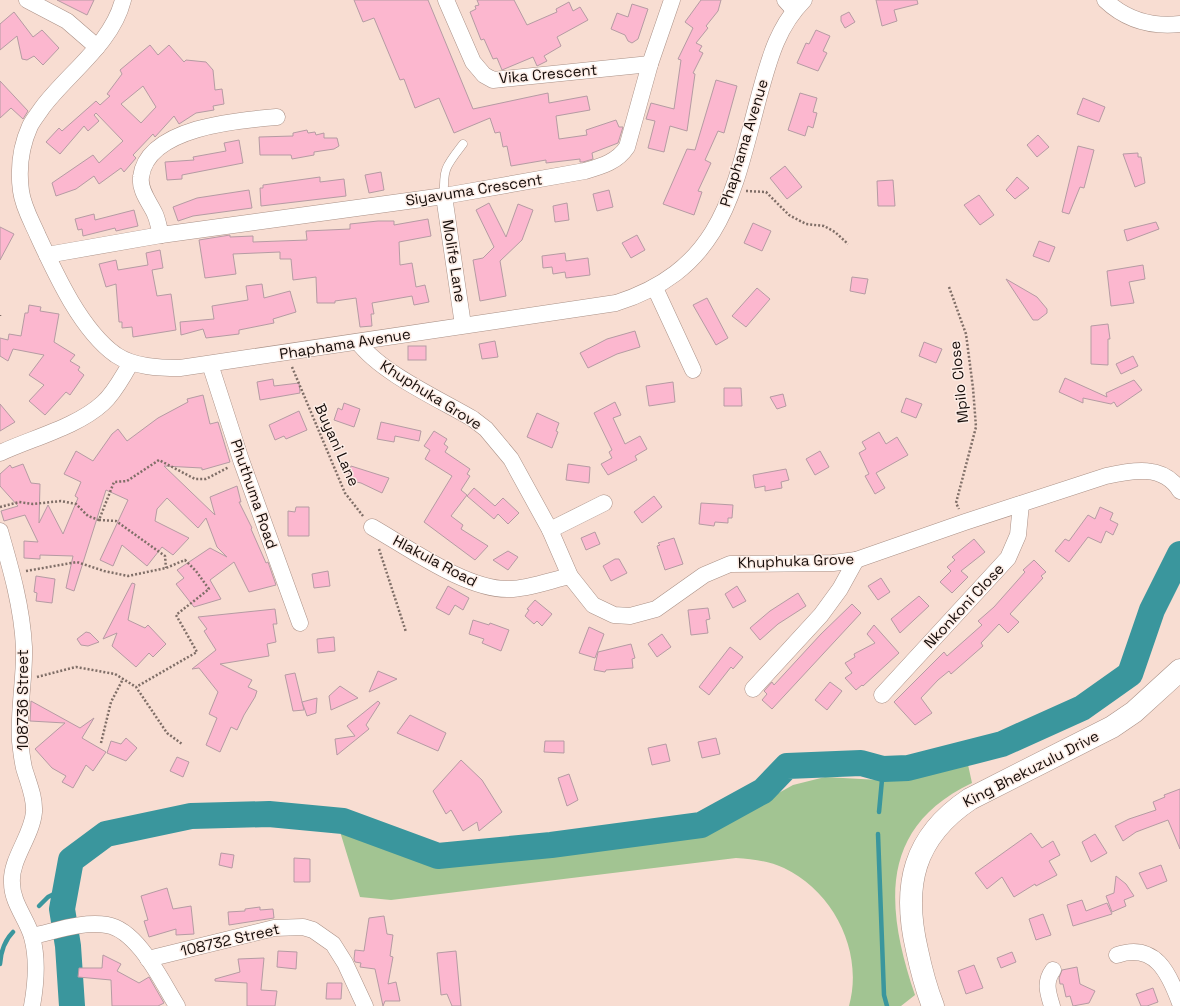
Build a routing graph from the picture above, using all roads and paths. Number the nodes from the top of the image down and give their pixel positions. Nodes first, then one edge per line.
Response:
1 (27, 0) edge
2 (123, 0) edge
3 (446, 0) edge
4 (672, 0) edge
5 (1105, 0) edge
6 (794, 3) edge
7 (1180, 24) edge
8 (96, 47) junction
9 (650, 64) junction
10 (278, 117) dead end
11 (463, 144) dead end
12 (737, 178) junction
13 (444, 196) junction
14 (161, 235) junction
15 (848, 244) dead end
16 (47, 255) junction
17 (949, 287) dead end
18 (655, 288) junction
19 (464, 325) junction
20 (358, 342) junction
21 (286, 353) junction
22 (130, 363) junction
23 (210, 364) junction
24 (693, 370) dead end
25 (0, 453) edge
26 (241, 460) junction
27 (1180, 491) edge
28 (604, 503) dead end
29 (1021, 504) junction
30 (0, 507) edge
31 (99, 520) junction
32 (965, 522) junction
33 (372, 527) junction
34 (550, 530) junction
35 (0, 531) edge
36 (856, 560) junction
37 (166, 568) junction
38 (12, 574) junction
39 (570, 576) junction
40 (300, 623) dead end
41 (406, 632) dead end
42 (1180, 670) edge
43 (123, 679) junction
44 (23, 680) junction
45 (136, 687) junction
46 (753, 689) dead end
47 (882, 695) dead end
48 (101, 743) dead end
49 (182, 744) dead end
50 (32, 936) junction
51 (1117, 955) dead end
52 (148, 959) junction
53 (1053, 970) dead end
54 (1180, 1003) edge
55 (928, 1004) edge
56 (32, 1006) edge
57 (177, 1006) edge
58 (365, 1006) edge
59 (1052, 1006) edge

1 - 8 street
2 - 8 street, Phaphama Avenue
3 - 9 street, Vika Crescent
4 - 9 street, Siyavuma Crescent
5 - 7 street
6 - 12 street, Phaphama Avenue
8 - 16 street, Phaphama Avenue
9 - 13 street, Siyavuma Crescent
10 - 14 street
11 - 13 lane
12 - 15 path
12 - 18 street, Phaphama Avenue
13 - 14 street, Siyavuma Crescent
13 - 19 street, Molife Lane
14 - 16 street, Siyavuma Crescent
16 - 22 street, Phaphama Avenue
17 - 32 path, Mpilo Close
18 - 19 street, Phaphama Avenue
18 - 24 street
19 - 20 street, Phaphama Avenue
20 - 21 street, Phaphama Avenue
20 - 34 street, Khuphuka Grove
21 - 23 street, Phaphama Avenue
21 - 33 path, Buyani Lane
22 - 23 street, Phaphama Avenue
22 - 25 street
23 - 26 street, Phuthuma Road
26 - 31 path
26 - 40 street, Phuthuma Road
27 - 29 street, Khuphuka Grove
28 - 34 street
29 - 32 street, Khuphuka Grove
29 - 47 street, Nkonkoni Close
30 - 31 path
31 - 37 path
32 - 36 street, Khuphuka Grove
33 - 39 street, Hlakula Road
33 - 41 path, Buyani Lane
34 - 39 street, Khuphuka Grove
35 - 38 street, 108736 Street
36 - 39 street, Khuphuka Grove
36 - 46 street
37 - 38 path
37 - 45 path
38 - 44 street, 108736 Street
42 - 55 street, King Bhekuzulu Drive
43 - 44 path
43 - 45 path
43 - 48 path
44 - 50 street, 108736 Street
45 - 49 path
50 - 52 street
50 - 56 street, 108736 Street
51 - 54 street
52 - 57 street
52 - 58 street, 108732 Street
53 - 59 street

